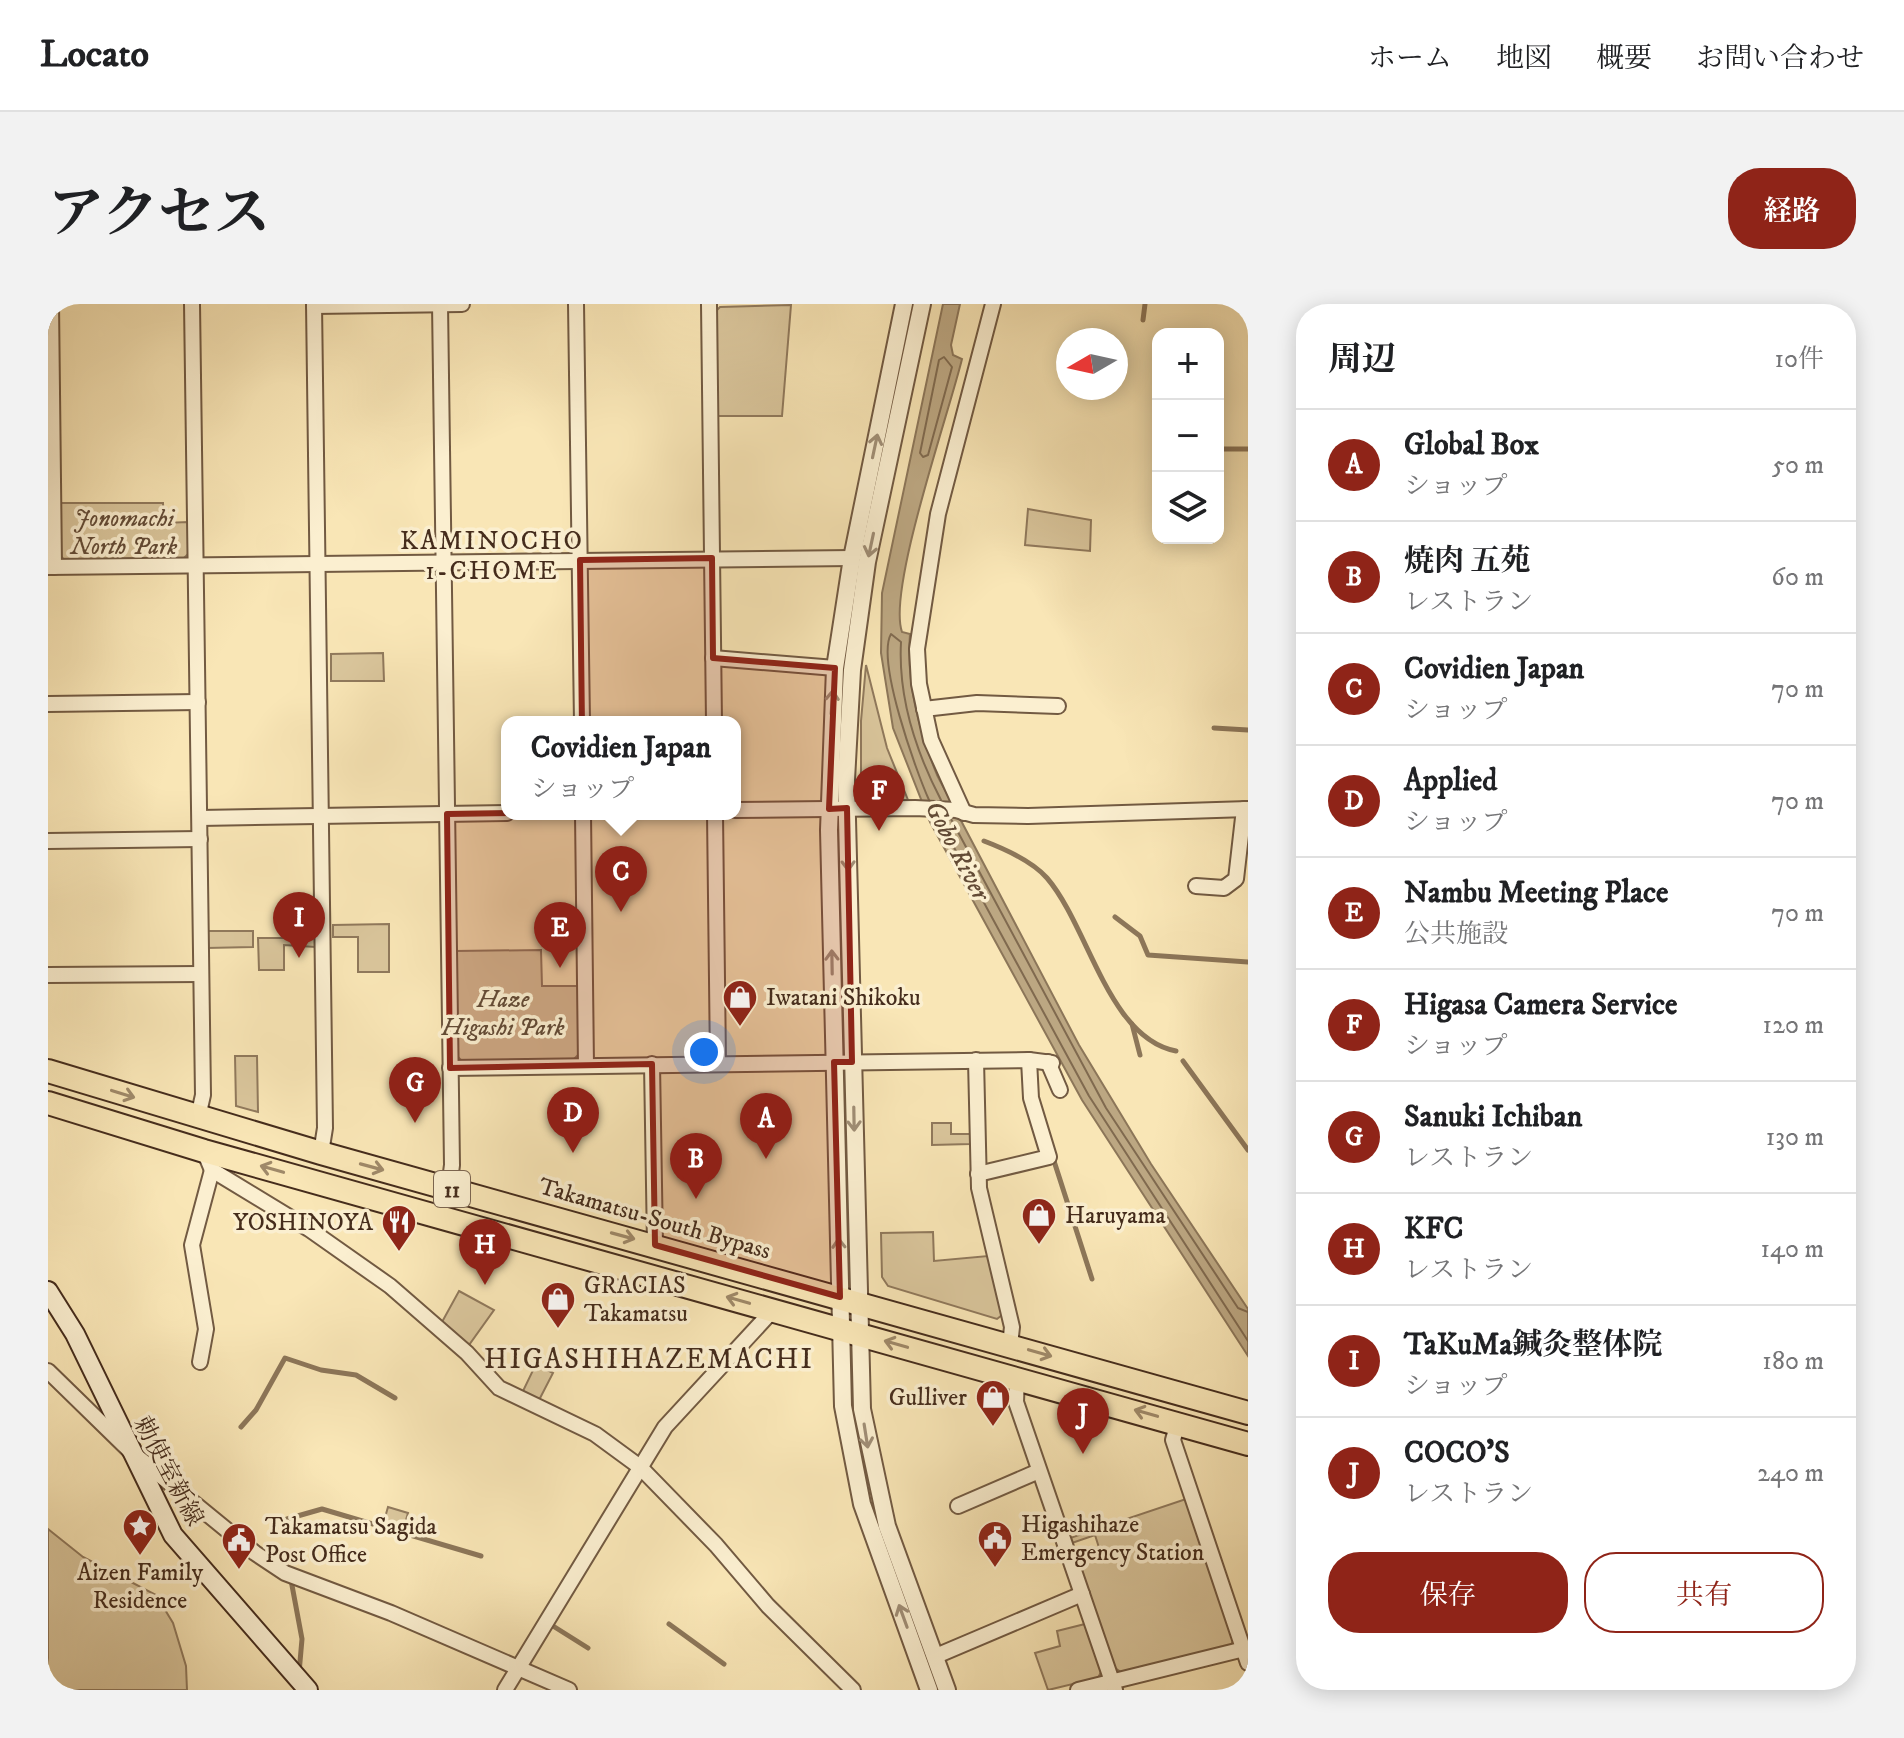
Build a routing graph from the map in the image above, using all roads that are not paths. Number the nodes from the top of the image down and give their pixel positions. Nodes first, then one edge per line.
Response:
1 (51, 304) edge
2 (192, 304) edge
3 (440, 304) edge
4 (462, 304) edge
5 (576, 304) edge
6 (709, 304) edge
7 (904, 304) edge
8 (922, 304) edge
9 (993, 304) edge
10 (314, 305) edge
11 (712, 558) junction
12 (852, 558) junction
13 (580, 560) junction
14 (443, 561) junction
15 (319, 564) junction
16 (196, 565) junction
17 (51, 567) edge
18 (713, 658) junction
19 (835, 668) junction
20 (198, 702) junction
21 (48, 704) edge
22 (1058, 706) dead end
23 (924, 709) junction
24 (582, 716) edge
25 (714, 716) edge
26 (847, 808) junction
27 (829, 809) junction
28 (1246, 809) edge
29 (741, 810) edge
30 (960, 811) junction
31 (501, 813) edge
32 (447, 814) junction
33 (321, 816) junction
34 (200, 818) junction
35 (583, 820) edge
36 (715, 820) edge
37 (200, 839) junction
38 (48, 841) edge
39 (1196, 886) dead end
40 (201, 974) junction
41 (48, 975) edge
42 (976, 1060) junction
43 (1029, 1060) junction
44 (834, 1062) junction
45 (852, 1062) junction
46 (718, 1063) junction
47 (652, 1064) junction
48 (586, 1066) junction
49 (450, 1068) junction
50 (48, 1071) edge
51 (1060, 1090) dead end
52 (48, 1103) edge
53 (198, 1117) junction
54 (321, 1153) junction
55 (208, 1160) junction
56 (978, 1174) junction
57 (449, 1188) junction
58 (655, 1245) junction
59 (48, 1291) edge
60 (849, 1300) junction
61 (774, 1309) junction
62 (849, 1331) junction
63 (1010, 1345) junction
64 (200, 1362) dead end
65 (48, 1371) edge
66 (1017, 1377) junction
67 (1248, 1413) edge
68 (1178, 1422) junction
69 (1248, 1444) edge
70 (129, 1450) junction
71 (640, 1467) junction
72 (1039, 1471) junction
73 (958, 1506) dead end
74 (1082, 1594) junction
75 (1247, 1653) edge
76 (936, 1656) junction
77 (518, 1668) junction
78 (299, 1683) edge
79 (1114, 1686) edge
80 (505, 1690) edge
81 (569, 1690) edge
82 (853, 1690) edge
83 (929, 1690) edge
84 (947, 1690) edge
85 (1078, 1690) edge

1 - 17 street
2 - 16 street
3 - 4 street
3 - 10 street
3 - 14 street
5 - 13 street
6 - 11 street
12 -> 7 street
8 -> 26 street
9 - 23 street
10 - 15 street
11 - 12 street
11 - 13 street
11 - 18 street
12 - 19 street
13 - 14 street
13 - 24 street
14 - 15 street
14 - 32 street
15 - 16 street
15 - 33 street
16 - 17 street
16 - 20 street
18 - 19 street
18 - 25 street
27 -> 19 street
20 - 21 street
20 - 34 street
22 - 23 street
23 - 30 street
26 - 27 street
26 - 30 street
26 -> 45 street
27 - 29 street
44 -> 27 street
28 - 30 street
28 - 39 street
31 - 32 street
32 - 33 street
32 - 49 street
33 - 34 street
33 - 54 street
34 - 37 street
35 - 48 street
36 - 46 street
37 - 38 street
37 - 40 street
40 - 41 street
40 - 53 street
42 - 43 street
42 - 45 street
42 - 56 street
43 - 51 street
43 - 56 street
44 - 45 street
44 - 46 street
60 -> 44 street
45 -> 60 street
46 - 47 street
47 - 48 street
47 - 58 street
48 - 49 street
49 - 57 street
50 -> 53 highway, Takamatsu-South Bypass / 11
52 - 55 highway, 11
53 - 54 highway, Takamatsu-South Bypass / 11
54 -> 57 highway, Takamatsu-South Bypass / 11
61 -> 55 highway, 11
55 - 64 street
55 - 71 street
56 - 63 street
57 -> 58 highway, Takamatsu-South Bypass / 11
58 - 60 highway, Takamatsu-South Bypass / 11
59 - 70 main road, 勅使室新線
60 - 62 street
60 - 63 highway, Takamatsu-South Bypass / 11
61 - 62 highway, 11
61 - 71 street
66 -> 62 highway, 11
62 -> 76 street
83 -> 62 street
63 -> 67 highway, Takamatsu-South Bypass / 11
65 - 70 street
68 -> 66 highway, 11
66 - 72 street
68 - 69 highway, 11
68 - 75 street
70 - 77 street
70 - 78 main road, 勅使室新線
71 - 77 street
71 - 82 street
72 - 73 street
72 - 74 street
74 - 76 street
74 - 79 street
75 - 79 street
76 - 84 street
77 - 80 street
77 - 81 street
79 - 85 street

